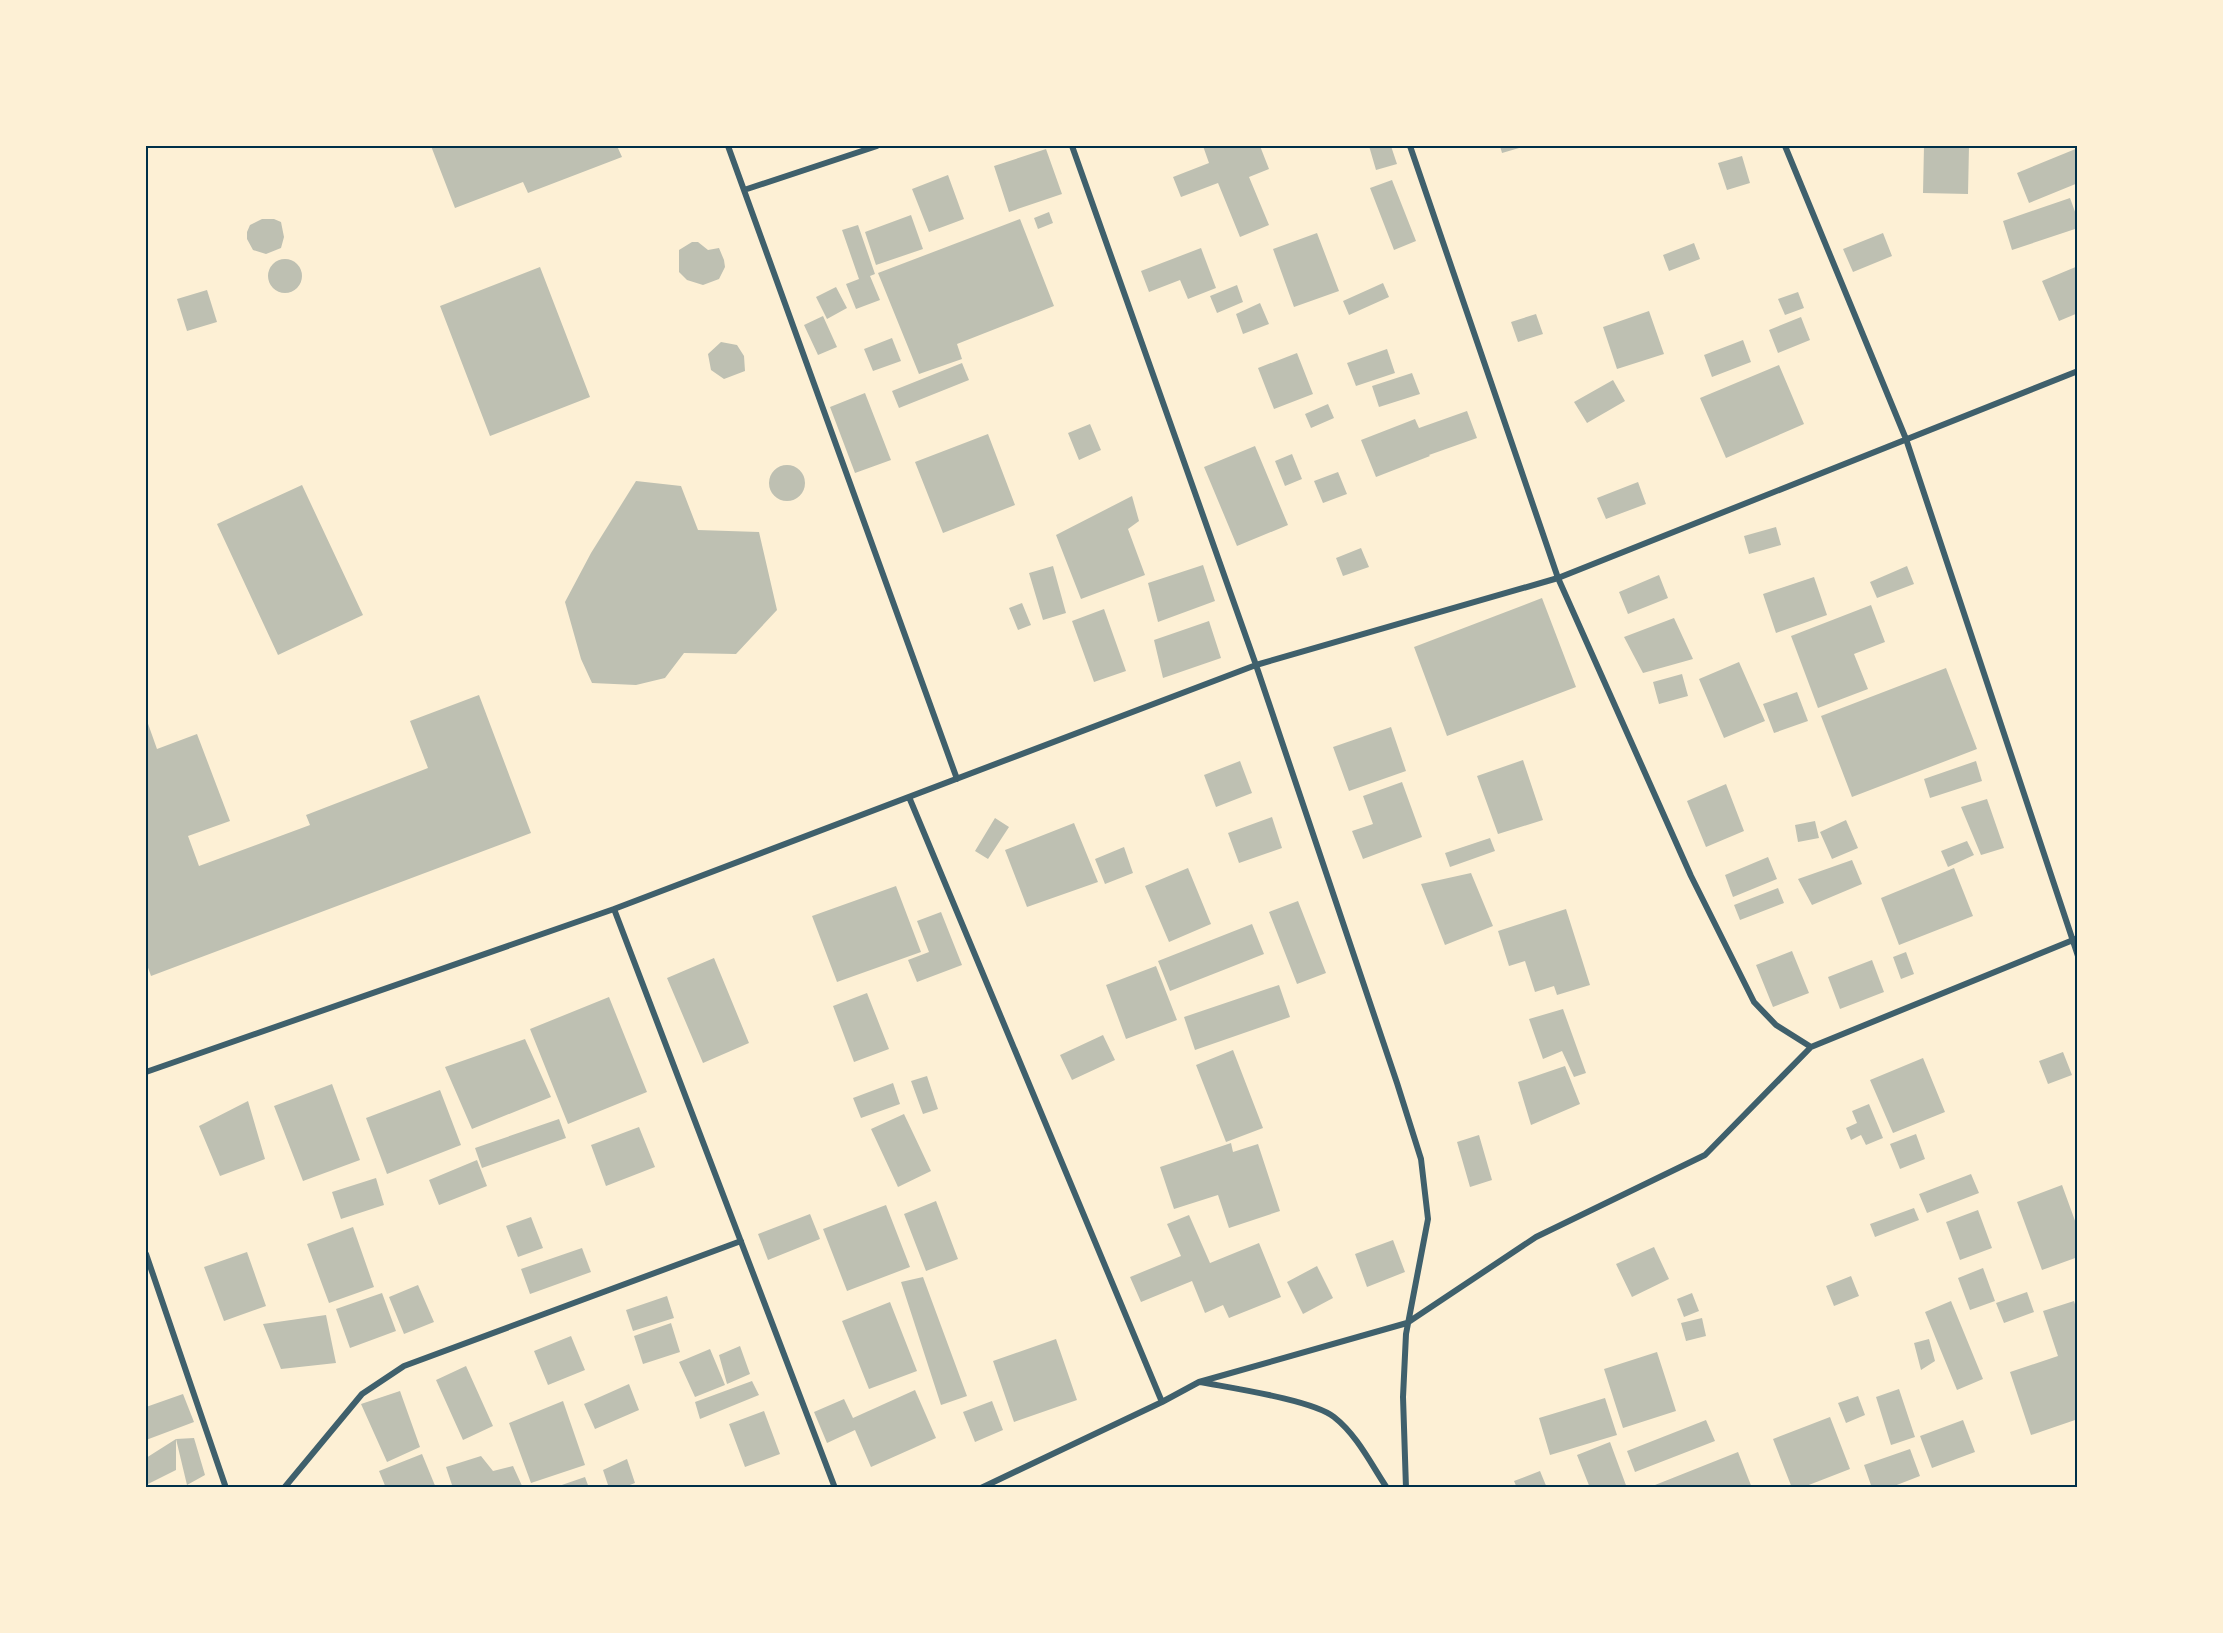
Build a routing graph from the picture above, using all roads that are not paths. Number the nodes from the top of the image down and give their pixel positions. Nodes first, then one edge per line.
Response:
1 (728, 146) edge
2 (877, 146) edge
3 (1072, 146) edge
4 (1410, 146) edge
5 (1785, 146) edge
6 (744, 190) junction
7 (2078, 371) edge
8 (1906, 439) junction
9 (1558, 578) junction
10 (1256, 665) junction
11 (957, 779) junction
12 (909, 797) junction
13 (614, 909) junction
14 (2074, 939) edge
15 (2078, 956) edge
16 (1811, 1047) junction
17 (146, 1072) edge
18 (741, 1241) junction
19 (146, 1254) edge
20 (1407, 1323) junction
21 (1199, 1382) junction
22 (1162, 1402) junction
23 (226, 1488) edge
24 (284, 1488) edge
25 (836, 1488) edge
26 (981, 1488) edge
27 (1387, 1488) edge
28 (1406, 1488) edge

1 - 6 street
2 - 6 street
3 - 10 street
4 - 9 street
5 - 8 street
6 - 11 street
7 - 8 street
8 - 9 street
8 - 14 street
9 - 10 street
9 - 16 street
10 - 11 street
10 - 20 street
11 - 12 street
12 - 13 street
12 - 22 street
13 - 17 street
13 - 18 street
14 - 15 street
14 - 16 street
16 - 20 street
18 - 24 street
18 - 25 street
19 - 23 street
20 - 21 street
20 - 28 street
21 - 22 street
21 - 27 street
22 - 26 street

